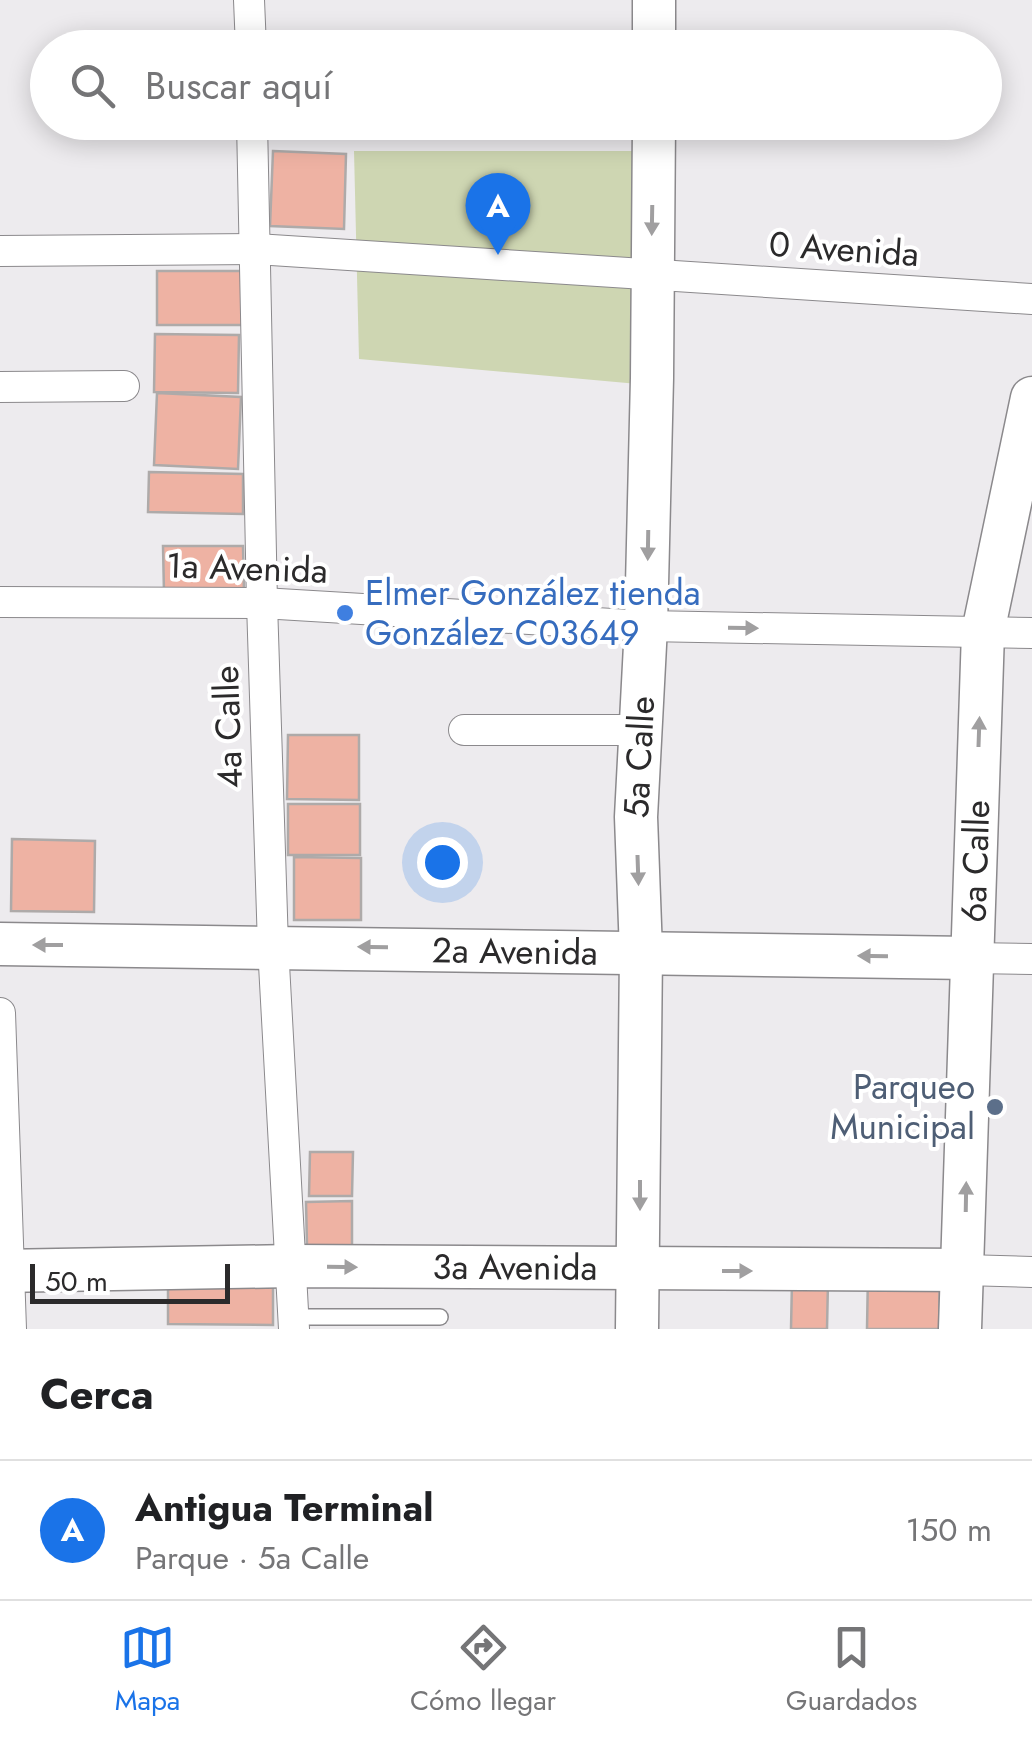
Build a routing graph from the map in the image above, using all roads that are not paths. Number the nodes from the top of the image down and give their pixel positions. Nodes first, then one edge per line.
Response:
1 (249, 0) edge
2 (654, 0) edge
3 (250, 30) edge
4 (654, 30) edge
5 (253, 140) edge
6 (654, 140) edge
7 (256, 250) junction
8 (0, 251) edge
9 (651, 273) junction
10 (1032, 299) edge
11 (124, 386) dead end
12 (0, 387) edge
13 (1032, 398) edge
14 (0, 602) edge
15 (262, 603) junction
16 (646, 626) junction
17 (983, 632) junction
18 (1032, 633) edge
19 (464, 730) dead end
20 (640, 730) junction
21 (0, 944) edge
22 (273, 946) junction
23 (641, 952) junction
24 (970, 958) junction
25 (1032, 959) edge
26 (0, 1013) edge
27 (292, 1266) junction
28 (639, 1270) junction
29 (964, 1270) junction
30 (5, 1271) edge
31 (1032, 1272) edge
32 (440, 1317) dead end
33 (294, 1323) edge
34 (11, 1329) edge
35 (637, 1329) edge
36 (960, 1329) edge

1 - 3 street
2 - 4 main road
5 - 7 street, 4a Calle
6 -> 9 main road, 5a Calle
7 - 8 street
7 - 9 street, 0 Avenida
7 - 15 street, 4a Calle
9 - 10 street, 0 Avenida
9 -> 16 main road, 5a Calle
11 - 12 street
13 - 17 main road, 6a Calle
14 - 15 street, 1a Avenida
15 - 16 street, 1a Avenida
15 - 22 street, 4a Calle
16 -> 17 street, 1a Avenida
16 - 20 main road, 5a Calle
17 - 18 street, 1a Avenida
24 -> 17 main road, 6a Calle
19 - 20 street
20 -> 23 main road, 5a Calle
22 -> 21 main road, 2a Avenida
23 -> 22 main road, 2a Avenida
22 - 27 street, 4a Calle
24 -> 23 main road, 2a Avenida
23 -> 28 main road, 5a Calle
24 - 25 street, 2a Avenida
29 -> 24 main road, 6a Calle
26 - 30 street
27 -> 28 main road, 3a Avenida
27 - 30 main road, 3a Avenida
27 - 33 street, 4a Calle
28 -> 29 main road, 3a Avenida
28 - 35 main road, 5a Calle
29 - 31 street, 3a Avenida
29 - 36 main road, 6a Calle
30 - 34 street
32 - 33 lane

